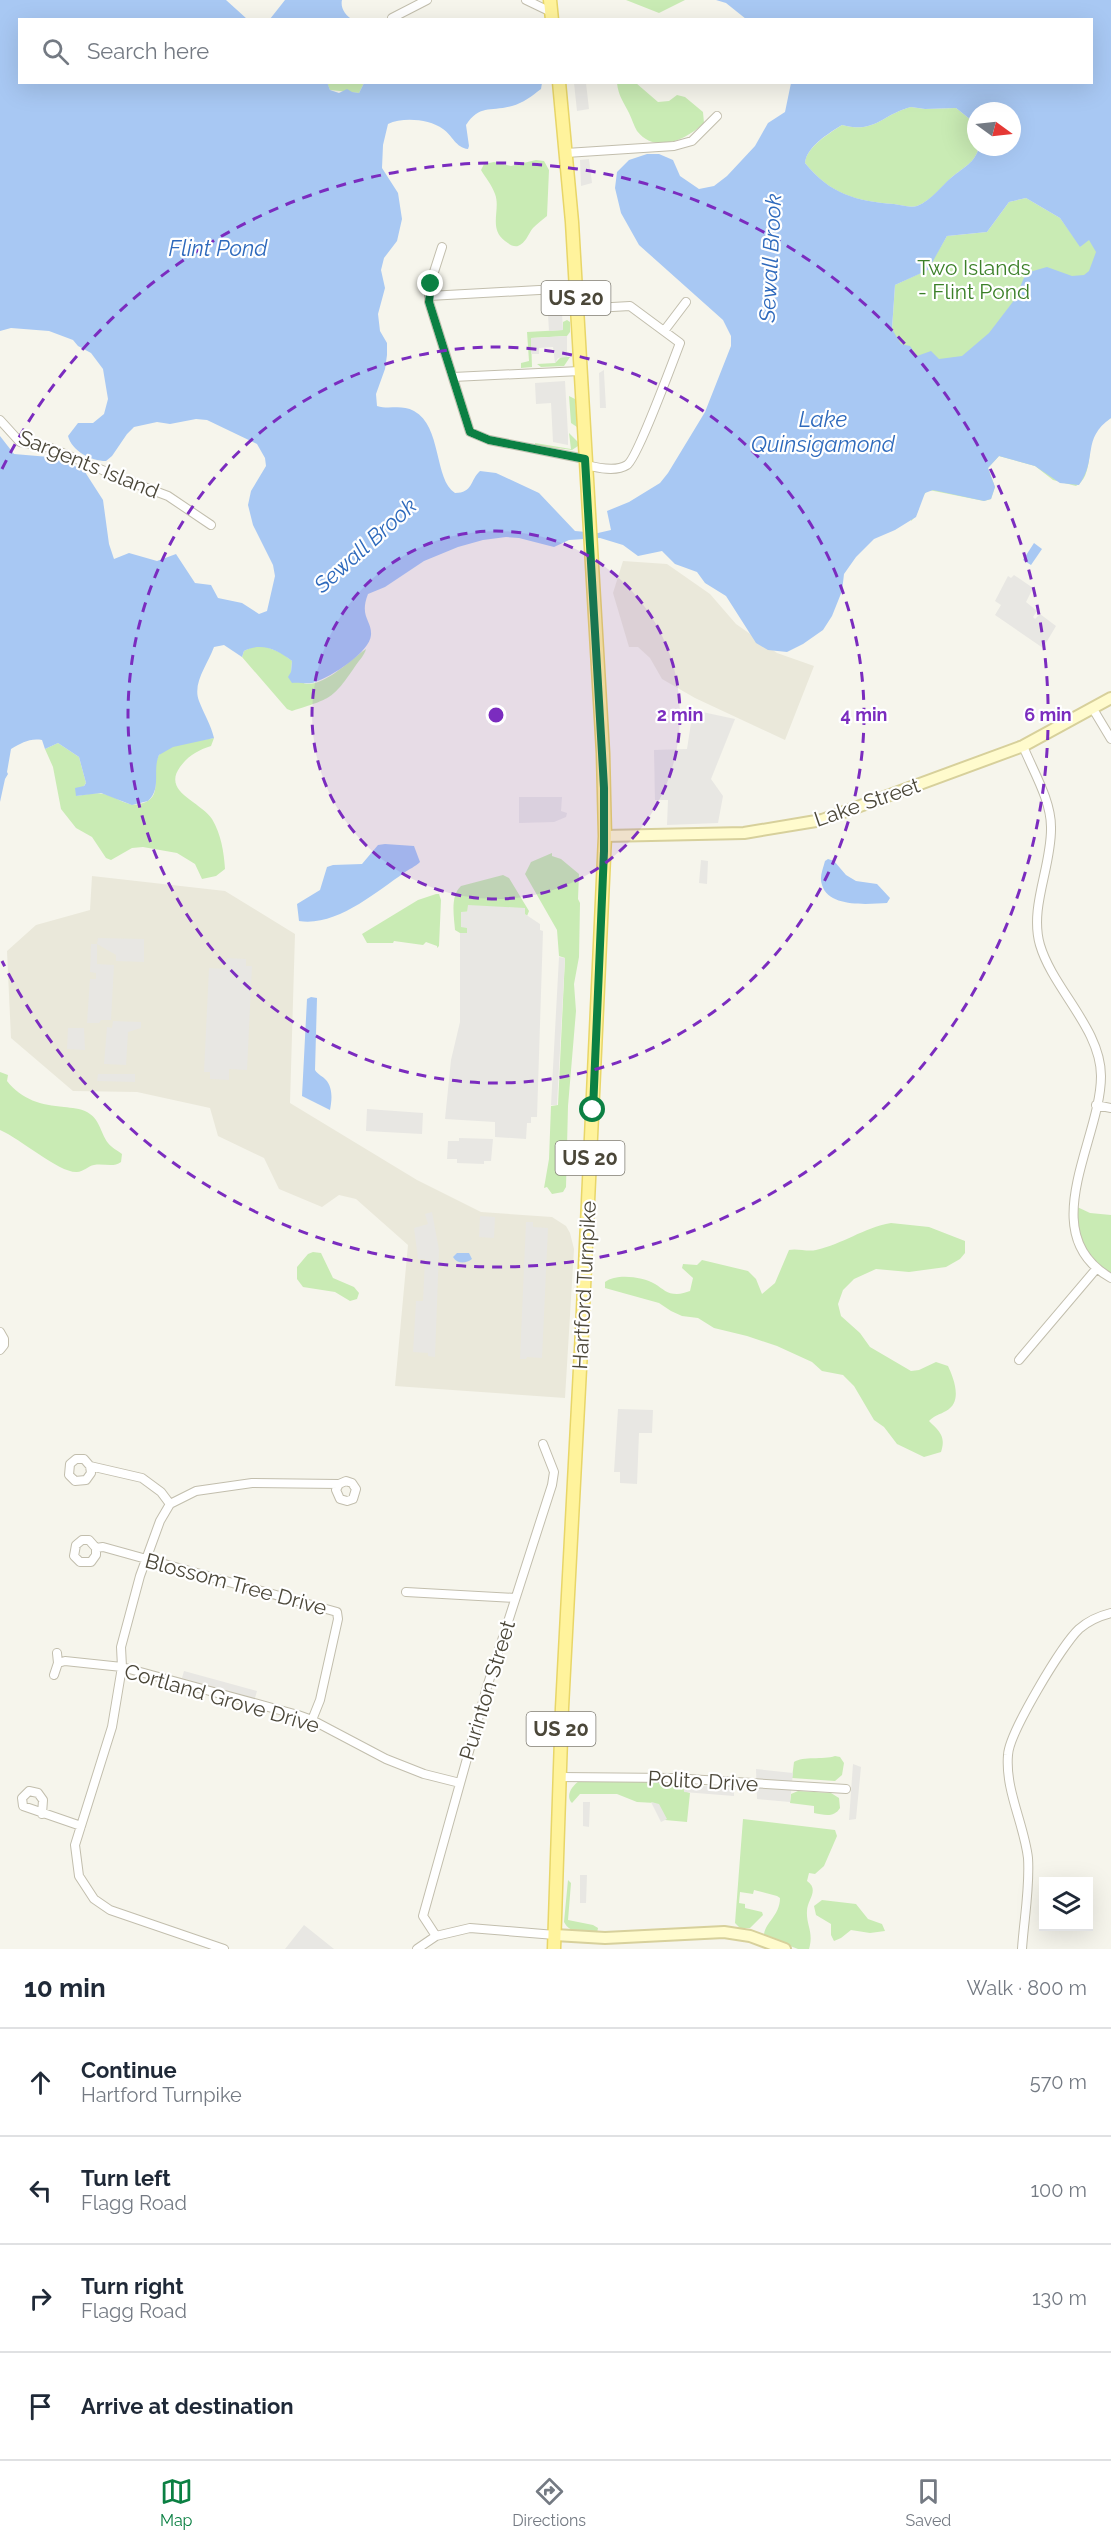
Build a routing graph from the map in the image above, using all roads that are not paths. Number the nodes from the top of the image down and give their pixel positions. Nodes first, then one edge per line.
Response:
1 (427, 0) edge
2 (526, 0) edge
3 (551, 11) edge
4 (392, 18) dead end
5 (559, 84) edge
6 (717, 116) dead end
7 (566, 153) junction
8 (442, 247) dead end
9 (575, 288) junction
10 (429, 296) junction
11 (686, 302) dead end
12 (577, 309) junction
13 (664, 331) junction
14 (580, 371) junction
15 (453, 377) junction
16 (0, 420) edge
17 (586, 462) junction
18 (211, 525) dead end
19 (1111, 698) edge
20 (1094, 709) junction
21 (1111, 739) edge
22 (1023, 746) junction
23 (604, 836) junction
24 (1096, 1105) junction
25 (1111, 1108) edge
26 (1097, 1268) junction
27 (1111, 1278) edge
28 (0, 1332) edge
29 (0, 1350) edge
30 (1019, 1360) dead end
31 (543, 1444) dead end
32 (90, 1466) dead end
33 (339, 1484) dead end
34 (170, 1504) junction
35 (96, 1548) dead end
36 (147, 1560) junction
37 (406, 1592) dead end
38 (515, 1598) junction
39 (1111, 1612) edge
40 (57, 1653) dead end
41 (58, 1663) junction
42 (122, 1667) junction
43 (54, 1675) dead end
44 (312, 1720) junction
45 (560, 1777) junction
46 (460, 1783) junction
47 (846, 1789) dead end
48 (42, 1814) dead end
49 (81, 1826) junction
50 (555, 1935) junction
51 (436, 1936) junction
52 (224, 1949) edge
53 (417, 1949) edge
54 (554, 1949) edge
55 (785, 1949) edge
56 (1022, 1949) edge

1 - 4 street
2 - 3 street
5 - 7 main road, Hartford Turnpike / US 20
6 - 7 street
7 - 9 main road, Hartford Turnpike / US 20
8 - 10 street
9 - 10 street
9 - 12 main road, Hartford Turnpike / US 20
10 - 15 street
11 - 13 street
12 - 13 street
12 - 14 main road, Hartford Turnpike / US 20
13 - 17 street
14 - 15 street
14 - 17 main road, Hartford Turnpike / US 20
15 - 17 street
16 - 18 street, Sargents Island
17 - 23 main road, Hartford Turnpike / US 20
19 - 20 main road, Lake Street
20 - 21 street
20 - 22 main road, Lake Street
22 - 23 main road, Lake Street
22 - 24 street
23 - 45 main road, Hartford Turnpike / US 20
24 - 25 street
24 - 26 street
26 - 27 street
26 - 30 street
28 - 29 street
31 - 38 street, Purinton Street
32 - 34 street
33 - 34 street
34 - 36 street
35 - 36 street, Blossom Tree Drive
36 - 42 street
36 - 44 street, Blossom Tree Drive
37 - 38 street
38 - 46 street, Purinton Street
39 - 56 street
40 - 41 street
41 - 42 street, Cortland Grove Drive
41 - 43 street
42 - 44 street, Cortland Grove Drive
42 - 49 street
44 - 46 street, Cortland Grove Drive
45 - 47 street, Polito Drive
45 - 50 main road, Hartford Turnpike / US 20
46 - 51 street, Purinton Street
48 - 49 street
49 - 52 street
50 - 51 street
50 - 54 main road, Hartford Turnpike / US 20
50 - 55 main road
51 - 53 street

